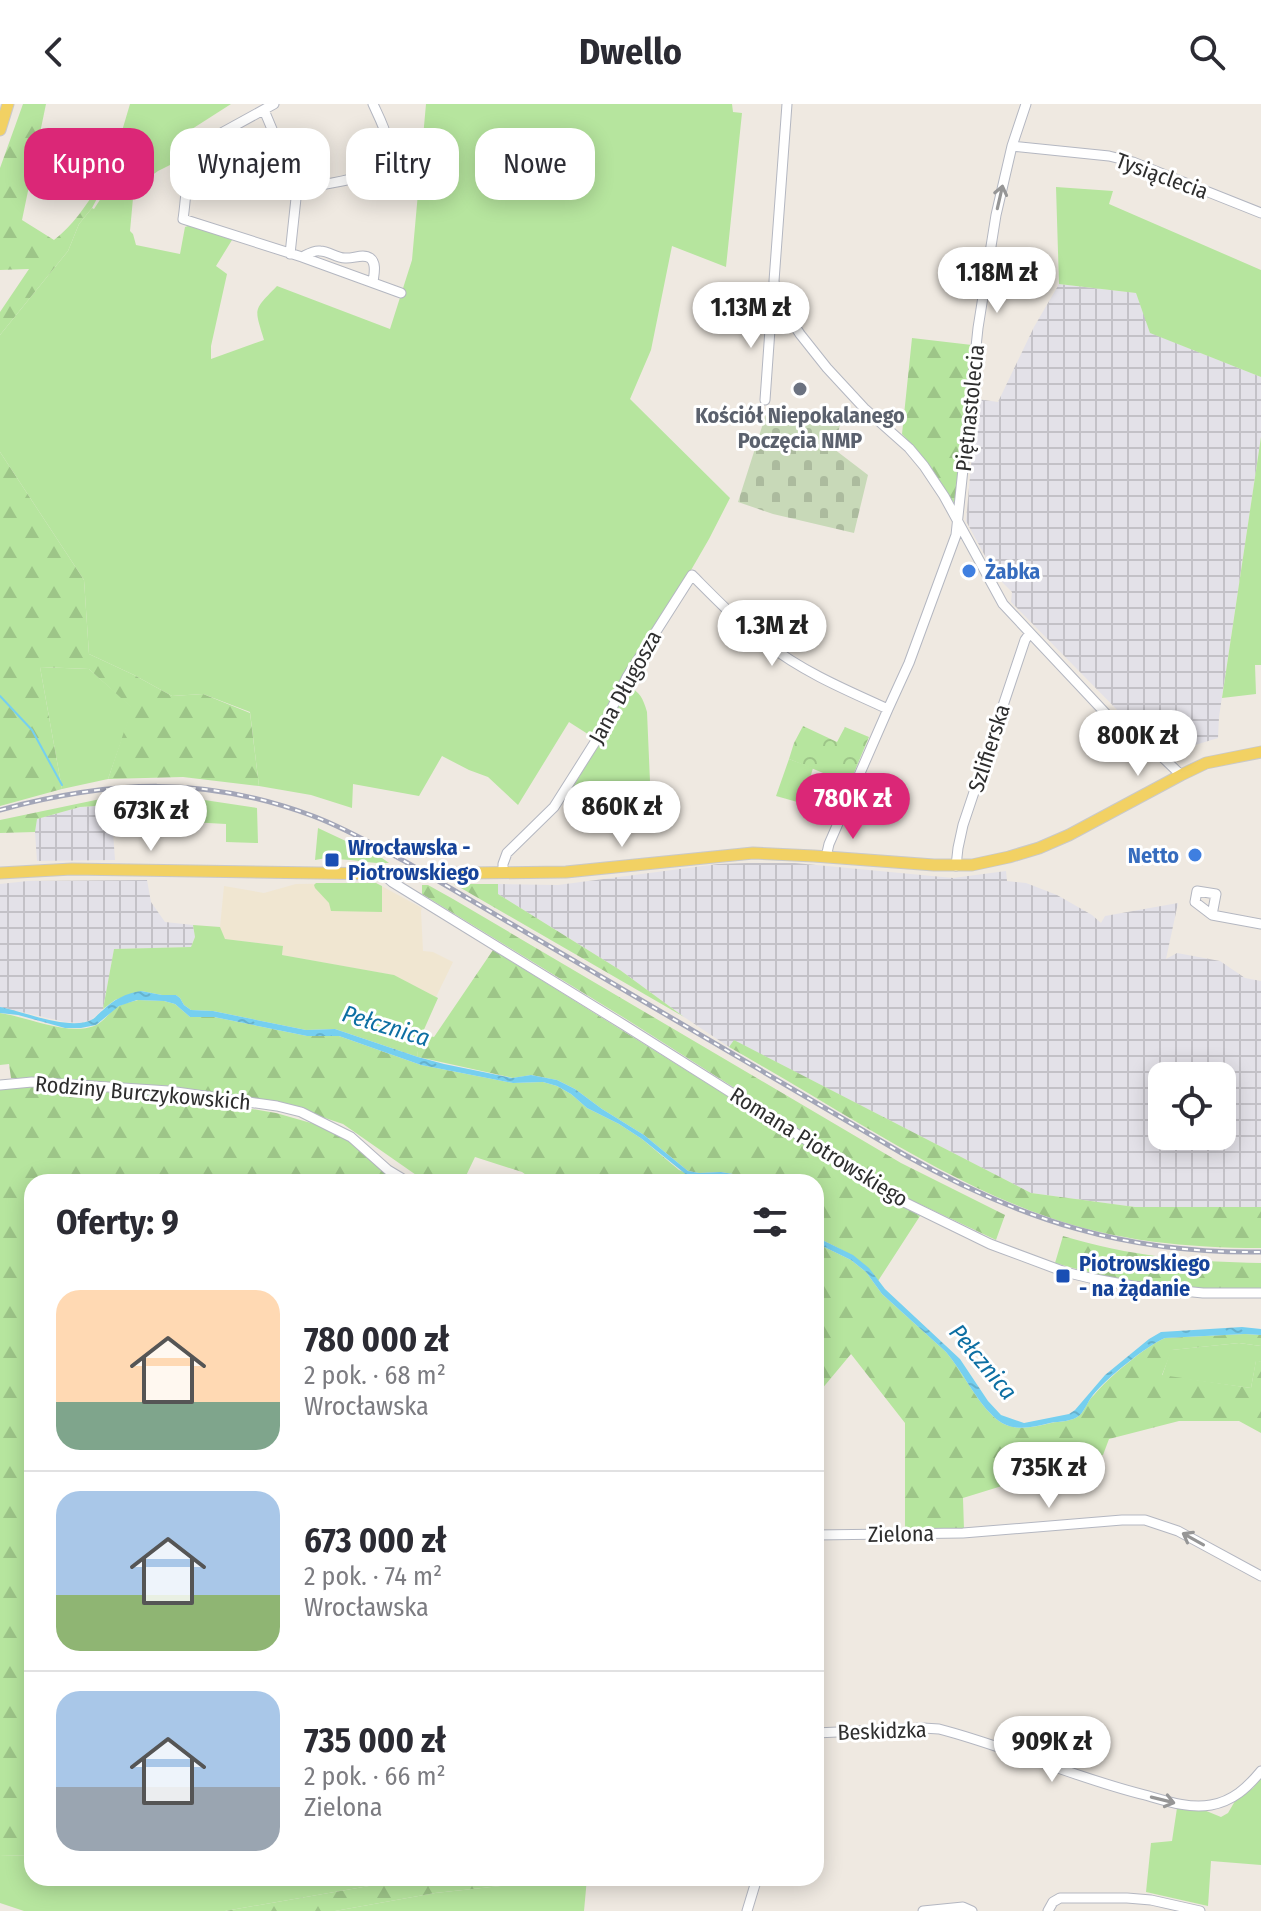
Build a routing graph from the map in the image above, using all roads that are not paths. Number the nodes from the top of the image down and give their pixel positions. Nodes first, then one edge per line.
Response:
1 (8, 104) edge
2 (274, 104) edge
3 (373, 104) edge
4 (787, 104) edge
5 (1026, 104) edge
6 (264, 110) junction
7 (272, 128) edge
8 (0, 130) edge
9 (1012, 146) junction
10 (330, 182) edge
11 (296, 200) edge
12 (1261, 213) edge
13 (290, 254) junction
14 (302, 257) junction
15 (774, 281) junction
16 (373, 282) junction
17 (401, 293) dead end
18 (765, 400) dead end
19 (958, 524) junction
20 (1030, 633) junction
21 (888, 709) junction
22 (1261, 752) edge
23 (1181, 775) junction
24 (826, 857) junction
25 (956, 866) junction
26 (0, 873) edge
27 (406, 873) junction
28 (503, 873) junction
29 (383, 874) junction
30 (416, 897) junction
31 (1212, 915) dead end
32 (1261, 924) edge
33 (0, 1085) edge
34 (394, 1174) edge
35 (1261, 1293) edge
36 (824, 1535) edge
37 (1261, 1576) edge
38 (824, 1733) edge
39 (1261, 1771) edge
40 (755, 1886) edge
41 (747, 1911) edge
42 (923, 1911) edge
43 (972, 1911) edge
44 (1048, 1911) edge
45 (1200, 1911) edge

1 - 8 main road
2 - 6 street
3 - 10 street
4 - 15 street
5 - 9 street, Piętnastolecia
6 - 7 street
6 - 13 street
9 - 12 street, Tysiąclecia
19 -> 9 street, Piętnastolecia
11 - 13 street
13 - 14 street
14 - 16 street
14 - 16 street
15 - 18 street
15 - 19 street
16 - 17 street
19 - 20 street
19 - 21 street, Piętnastolecia
20 - 23 street
20 - 25 street, Szlifierska
21 - 24 street, Piętnastolecia
21 - 28 street, Jana Długosza
22 - 23 main road
23 - 25 main road
24 - 25 main road
24 - 28 main road
26 - 29 main road
27 - 28 main road
27 - 29 main road
27 - 30 street
29 - 30 street, Romana Piotrowskiego
30 - 35 street, Romana Piotrowskiego
31 - 32 street
33 - 34 street, Rodziny Burczykowskich
37 -> 36 street, Zielona
38 -> 39 street, Beskidzka
40 - 41 street
42 - 43 street
44 - 45 street

